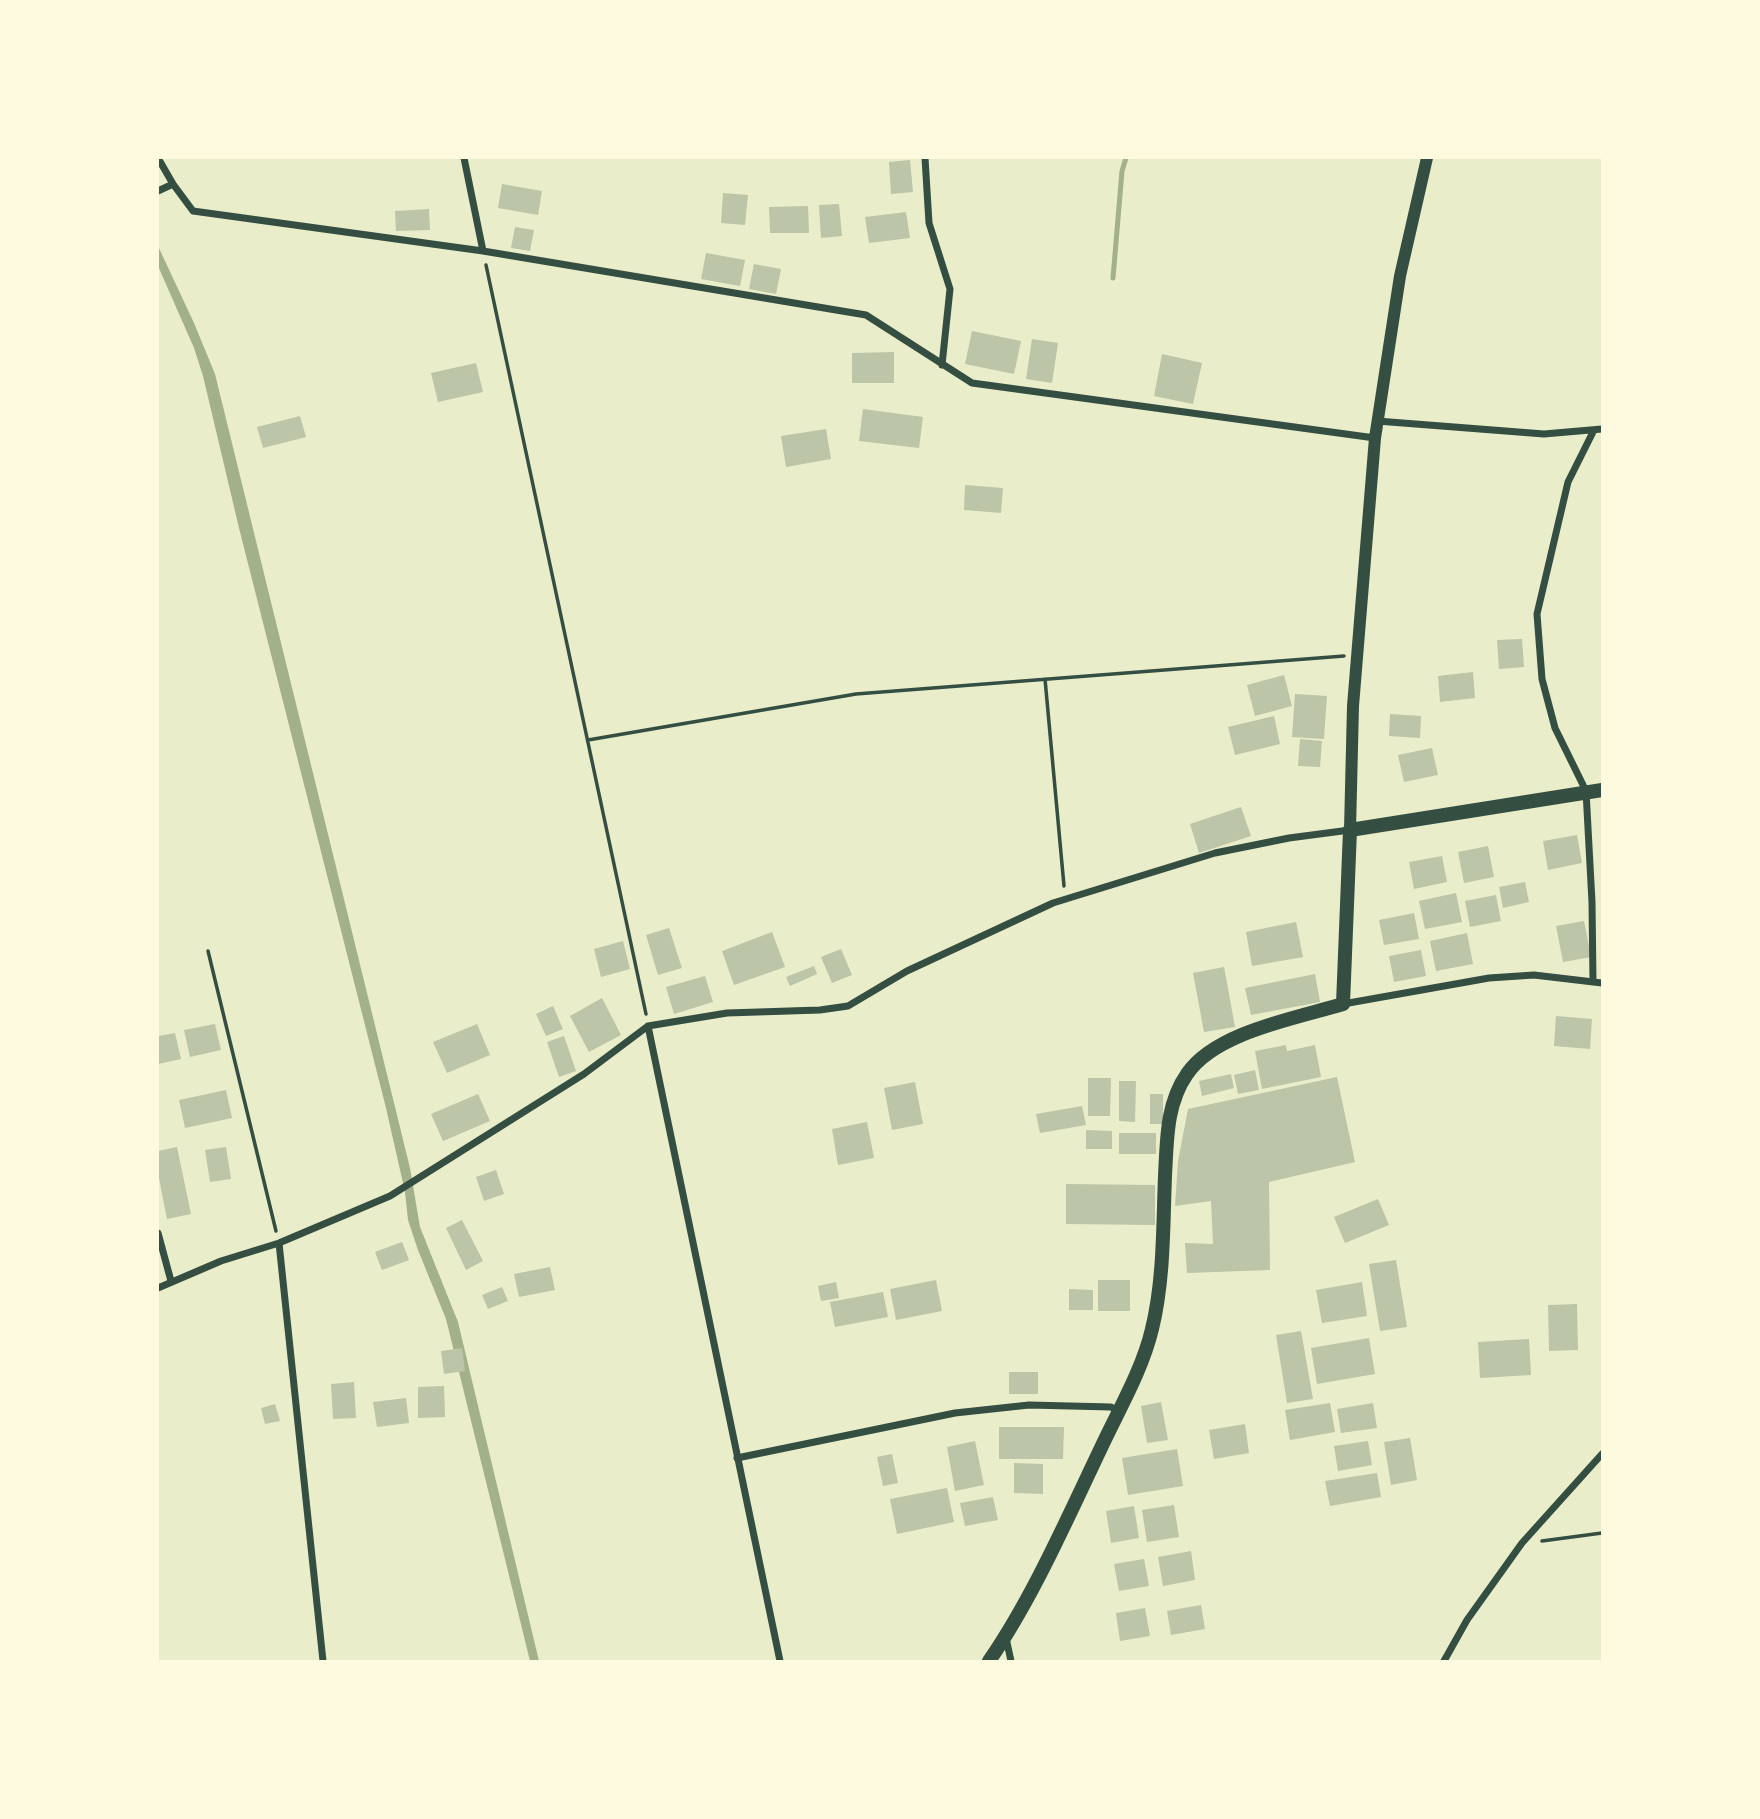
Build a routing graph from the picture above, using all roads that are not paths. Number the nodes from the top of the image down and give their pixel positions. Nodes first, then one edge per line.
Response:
1 (158, 158) edge
2 (464, 158) edge
3 (925, 158) edge
4 (1427, 158) edge
5 (173, 184) junction
6 (158, 191) edge
7 (483, 251) junction
8 (942, 365) junction
9 (1377, 421) junction
10 (1598, 429) edge
11 (1375, 438) junction
12 (1602, 790) edge
13 (1587, 791) junction
14 (1350, 830) junction
15 (1593, 982) junction
16 (1602, 983) edge
17 (1343, 1004) junction
18 (648, 1026) junction
19 (158, 1233) edge
20 (279, 1243) junction
21 (171, 1281) junction
22 (158, 1288) edge
23 (1118, 1411) junction
24 (1602, 1454) edge
25 (737, 1458) junction
26 (1006, 1637) junction
27 (324, 1661) edge
28 (779, 1661) edge
29 (989, 1661) edge
30 (1011, 1661) edge
31 (1444, 1661) edge

1 - 5 street
2 - 7 street
3 - 8 street
4 - 9 street
5 - 6 street
5 - 7 street
7 - 8 street
8 - 11 street
9 - 10 street
9 - 11 street
10 - 13 street
11 - 14 street
12 - 13 main road
13 - 14 main road
13 - 15 street
14 - 17 main road
14 - 18 street
15 - 16 street
15 - 17 street
17 - 23 main road
18 - 20 street
18 - 25 street
19 - 21 street
20 - 21 street
20 - 27 street
21 - 22 street
23 - 25 street
23 - 26 main road
24 - 31 street
25 - 28 street
26 - 29 main road
26 - 30 street

